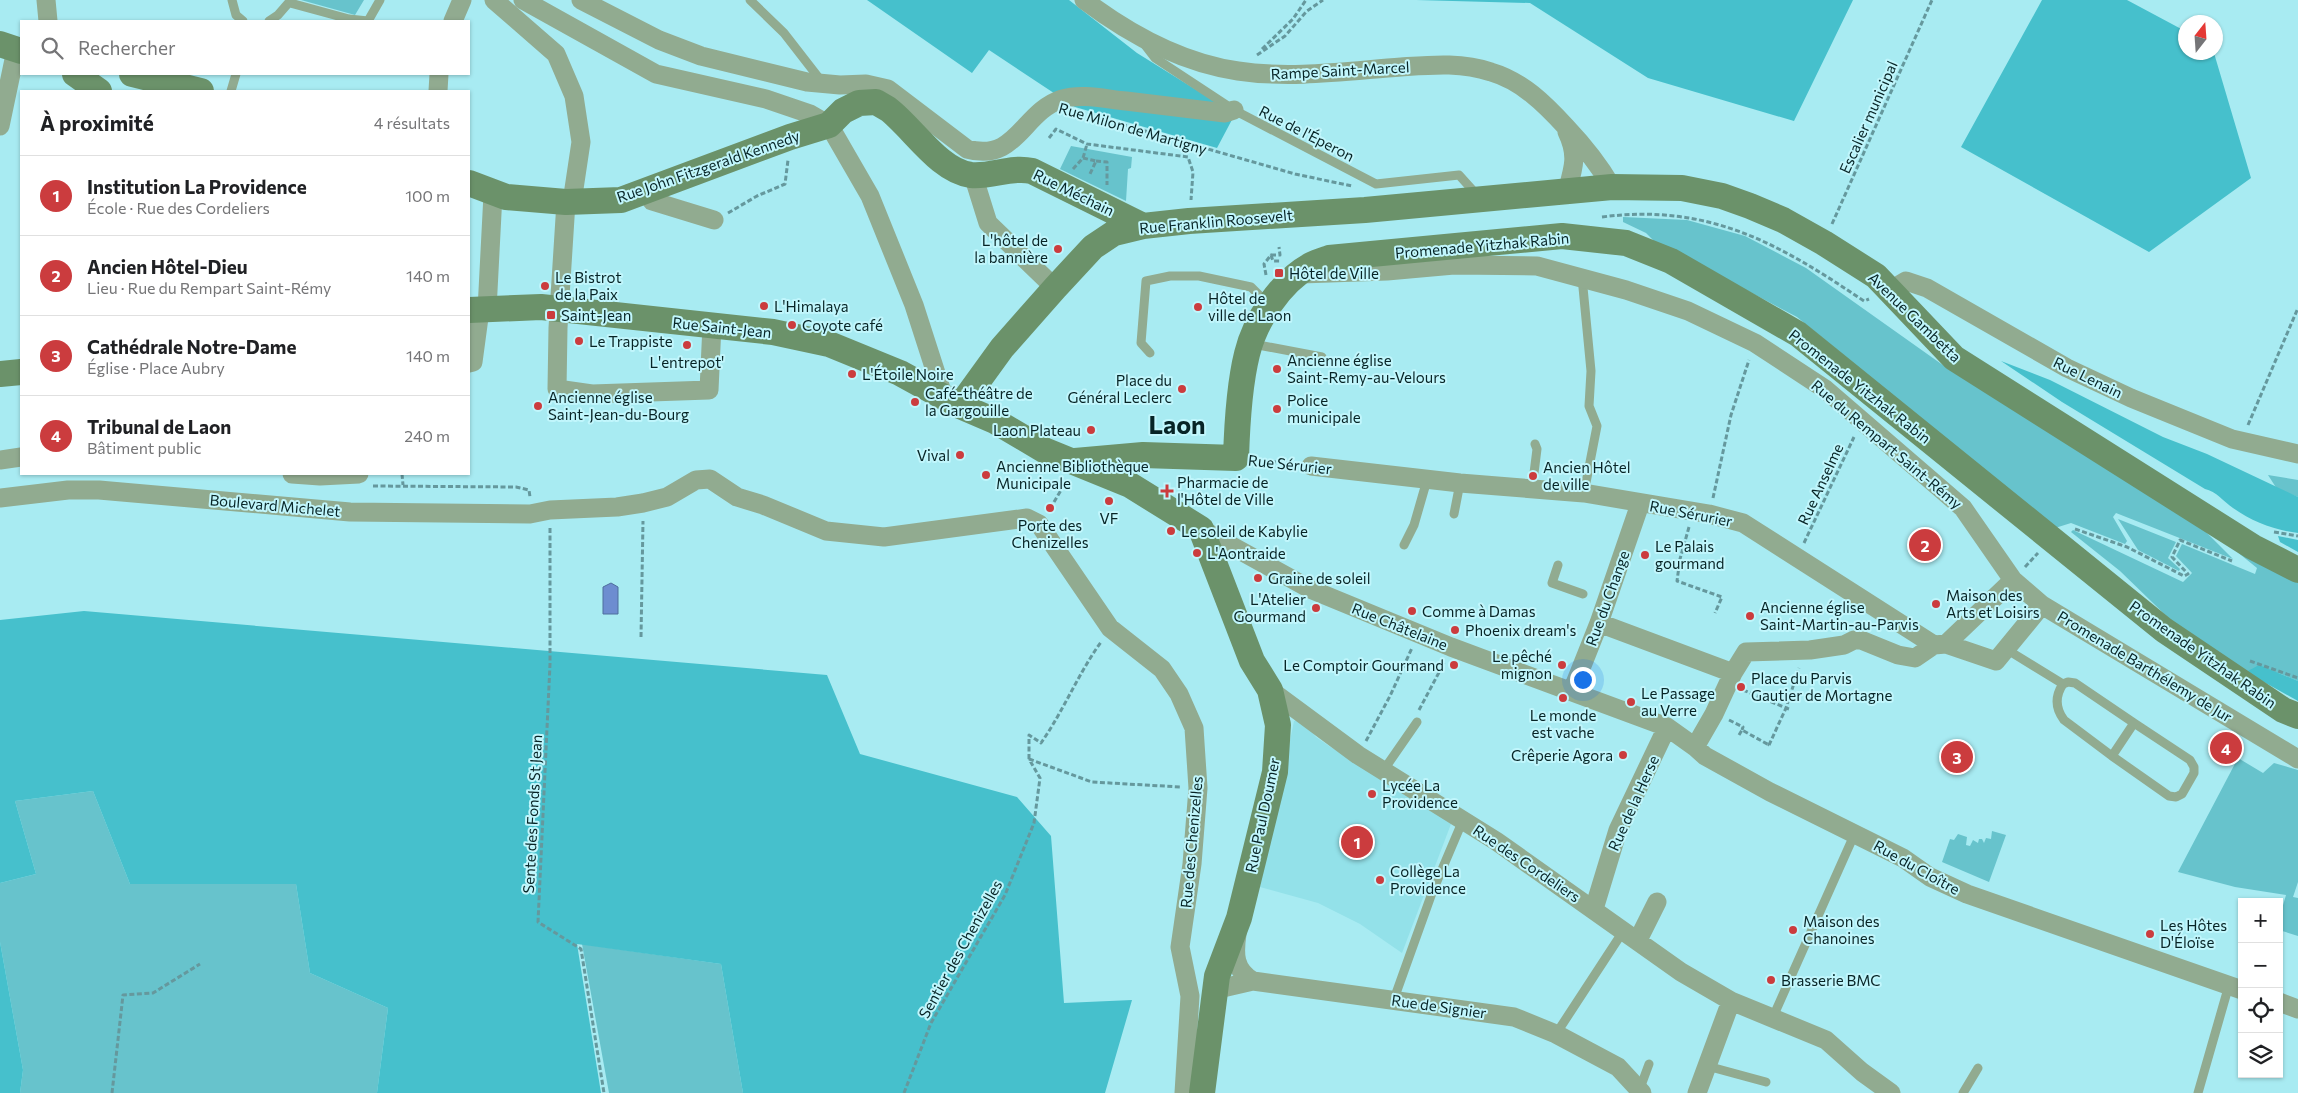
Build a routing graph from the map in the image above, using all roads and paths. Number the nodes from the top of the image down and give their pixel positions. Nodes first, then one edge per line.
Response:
1 (46, 0) edge
2 (232, 0) edge
3 (380, 0) edge
4 (462, 0) edge
5 (494, 0) edge
6 (523, 0) edge
7 (581, 0) edge
8 (750, 0) edge
9 (1084, 0) edge
10 (1306, 0) edge
11 (1324, 0) edge
12 (1932, 0) edge
13 (290, 2) edge
14 (48, 20) edge
15 (242, 20) edge
16 (270, 20) edge
17 (358, 20) edge
18 (369, 20) edge
19 (453, 20) edge
20 (1295, 21) junction
21 (1137, 34) junction
22 (12, 48) edge
23 (1241, 72) junction
24 (76, 75) edge
25 (136, 75) edge
26 (236, 75) edge
27 (439, 75) edge
28 (824, 84) junction
29 (98, 90) edge
30 (197, 90) edge
31 (231, 90) edge
32 (438, 90) edge
33 (1234, 110) junction
34 (1090, 116) dead end
35 (1564, 124) junction
36 (829, 125) junction
37 (0, 126) edge
38 (790, 137) junction
39 (1049, 138) dead end
40 (1086, 144) junction
41 (1083, 158) junction
42 (973, 175) junction
43 (1067, 176) dead end
44 (470, 182) edge
45 (1086, 184) dead end
46 (1376, 184) junction
47 (1612, 187) junction
48 (646, 191) junction
49 (1567, 191) junction
50 (493, 194) junction
51 (1480, 199) junction
52 (569, 202) junction
53 (1595, 218) dead end
54 (714, 220) joint
55 (1189, 221) junction
56 (1143, 226) junction
57 (1824, 243) junction
58 (1279, 247) dead end
59 (1270, 255) junction
60 (1273, 261) dead end
61 (1298, 274) junction
62 (1582, 277) junction
63 (1267, 278) dead end
64 (1884, 283) junction
65 (1055, 288) junction
66 (1270, 305) junction
67 (2298, 308) edge
68 (559, 309) junction
69 (479, 310) edge
70 (712, 325) junction
71 (1754, 342) junction
72 (1250, 343) junction
73 (1150, 353) dead end
74 (1322, 357) dead end
75 (470, 363) edge
76 (20, 372) edge
77 (0, 374) edge
78 (951, 401) junction
79 (1862, 420) junction
80 (2241, 441) junction
81 (1535, 444) dead end
82 (2298, 454) edge
83 (20, 457) edge
84 (1182, 457) junction
85 (1236, 458) junction
86 (0, 460) edge
87 (1311, 466) joint
88 (1070, 471) junction
89 (306, 475) edge
90 (340, 475) edge
91 (402, 475) edge
92 (1427, 480) junction
93 (1460, 483) junction
94 (516, 487) dead end
95 (1532, 489) junction
96 (1584, 494) junction
97 (1146, 495) junction
98 (0, 498) edge
99 (1054, 502) dead end
100 (643, 503) junction
101 (1640, 504) junction
102 (550, 510) junction
103 (1701, 512) junction
104 (1454, 514) dead end
105 (2068, 526) dead end
106 (1201, 530) junction
107 (2180, 540) dead end
108 (1404, 545) dead end
109 (2041, 550) dead end
110 (1798, 557) junction
111 (1558, 565) dead end
112 (2298, 570) edge
113 (2018, 575) junction
114 (1583, 594) dead end
115 (2042, 605) junction
116 (1715, 613) dead end
117 (1599, 623) junction
118 (1110, 628) junction
119 (1419, 634) junction
120 (641, 637) dead end
121 (1940, 644) junction
122 (1452, 647) junction
123 (2006, 649) junction
124 (1807, 650) junction
125 (1730, 678) junction
126 (2063, 684) junction
127 (1270, 690) junction
128 (1572, 691) junction
129 (1787, 709) junction
130 (2298, 716) edge
131 (1417, 722) joint
132 (2134, 722) junction
133 (1734, 723) dead end
134 (1668, 727) junction
135 (1742, 730) junction
136 (1739, 735) dead end
137 (1695, 746) junction
138 (1358, 755) junction
139 (2112, 756) junction
140 (1029, 759) junction
141 (2298, 759) edge
142 (1382, 771) junction
143 (1198, 788) junction
144 (1463, 820) junction
145 (1855, 833) junction
146 (1657, 902) dead end
147 (1594, 909) junction
148 (1239, 918) junction
149 (1631, 935) junction
150 (200, 964) dead end
151 (1253, 981) junction
152 (2235, 987) edge
153 (1214, 990) junction
154 (1394, 999) junction
155 (1731, 1001) junction
156 (2283, 1003) edge
157 (2298, 1009) edge
158 (1767, 1015) junction
159 (1556, 1034) junction
160 (1649, 1064) dead end
161 (1707, 1066) junction
162 (1978, 1068) dead end
163 (1766, 1082) dead end
164 (1637, 1090) edge
165 (112, 1093) edge
166 (604, 1093) edge
167 (904, 1093) edge
168 (1184, 1093) edge
169 (1202, 1093) edge
170 (1697, 1093) edge
171 (1891, 1093) edge
172 (1963, 1093) edge
173 (2198, 1093) edge

1 - 14 street
2 - 15 lane
3 - 18 lane
4 - 19 street
5 - 52 street
6 - 36 street
7 - 28 street, Rue Milon de Martigny
8 - 28 lane
9 - 21 street, Rampe Saint-Marcel
10 - 20 path
11 - 20 path
12 - 57 path, Escalier municipal
13 - 16 lane
13 - 17 lane
20 - 23 path
20 - 23 path
21 - 23 street, Rampe Saint-Marcel
21 - 33 lane, Rue de l'Éperon
22 - 37 street
23 - 35 street, Rampe Saint-Marcel
24 - 29 street
25 - 30 street
26 - 31 lane
27 - 32 street
28 - 33 street, Rue Milon de Martigny
33 - 46 lane, Rue de l'Éperon
34 - 46 path, Rue Milon de Martigny
35 - 47 street, Rampe Saint-Marcel
35 - 49 street, Rampe Saint-Marcel
36 - 38 street, Rue John Fitzgerald Kennedy
36 - 42 street
36 - 78 street
38 - 48 street, Rue John Fitzgerald Kennedy
38 - 54 path
39 - 40 path
40 - 41 path
40 - 55 path
41 - 43 path
41 - 45 path
42 - 56 street, Rue Méchain
42 - 65 street
44 - 50 street, Rue John Fitzgerald Kennedy
46 - 51 lane
47 - 49 street, Avenue Gambetta
47 - 57 street, Avenue Gambetta
48 - 52 street, Rue John Fitzgerald Kennedy
48 - 54 street
49 - 51 street, Avenue Gambetta
50 - 52 street, Rue John Fitzgerald Kennedy
50 - 69 street
51 - 55 street, Rue Franklin Roosevelt
52 - 68 street
53 - 64 path
55 - 56 street, Rue Franklin Roosevelt
56 - 65 street, Rue Franklin Roosevelt
57 - 64 street, Avenue Gambetta
58 - 59 path
59 - 60 path
59 - 63 path
61 - 62 street, Rue du Rempart Saint-Rémy
61 - 66 street, Promenade Yitzhak Rabin
61 - 130 street, Promenade Yitzhak Rabin
62 - 71 street, Rue du Rempart Saint-Rémy
62 - 96 lane
64 - 80 street, Rue Lenain
64 - 112 street, Avenue Gambetta
65 - 78 street, Rue Franklin Roosevelt
66 - 72 street, Promenade Yitzhak Rabin
66 - 73 lane
67 - 80 path
68 - 69 street, Rue Saint-Jean
68 - 70 street, Rue Saint-Jean
68 - 70 street
69 - 75 street
70 - 78 street, Rue Saint-Jean
71 - 79 street, Rue du Rempart Saint-Rémy
71 - 103 path
72 - 74 lane
72 - 85 street, Promenade Yitzhak Rabin
76 - 77 street
78 - 88 street, Rue Saint-Jean
79 - 110 path, Rue Anselme
79 - 113 street, Rue du Rempart Saint-Rémy
80 - 82 street, Rue Lenain
81 - 95 lane
83 - 86 street
84 - 85 street
84 - 88 street
84 - 97 street
85 - 87 path, Rue Sérurier
87 - 92 street, Rue Sérurier
88 - 97 street, Rue Châtelaine
88 - 99 path
89 - 90 street
91 - 94 path
92 - 93 street, Rue Sérurier
92 - 108 lane
93 - 95 street, Rue Sérurier
93 - 104 lane
95 - 96 street, Rue Sérurier
96 - 101 street, Rue Sérurier
97 - 106 street, Rue Châtelaine
98 - 102 street, Boulevard Michelet
100 - 102 street, Rue des Chenizelles
100 - 118 street, Rue des Chenizelles
100 - 120 path
101 - 103 street, Rue Sérurier
101 - 117 street, Rue du Change
102 - 166 path, Sente des Fonds St Jean
103 - 110 street, Rue Sérurier
103 - 116 path
105 - 107 path
106 - 119 street, Rue Châtelaine
106 - 127 street, Rue Paul Doumer
109 - 113 path
110 - 121 street, Rue Sérurier
111 - 114 lane
113 - 115 street, Rue du Rempart Saint-Rémy
113 - 121 street
115 - 123 street
115 - 141 street, Promenade Barthélemy de Jur
117 - 125 street
117 - 128 street, Rue du Change
118 - 140 path
118 - 143 street, Rue des Chenizelles
119 - 122 street, Rue Châtelaine
119 - 138 path
121 - 123 street, Rue Sérurier
121 - 124 street
122 - 128 street, Rue Châtelaine
122 - 131 path
123 - 126 lane
124 - 125 street
124 - 129 path
125 - 129 path
125 - 137 street
126 - 132 lane
126 - 139 lane
127 - 138 street, Rue des Cordeliers
127 - 148 street, Rue Paul Doumer
128 - 134 street, Rue Châtelaine
129 - 135 path
131 - 142 lane
132 - 139 lane
132 - 139 lane
133 - 135 path
134 - 137 street, Rue du Cloître
134 - 147 street, Rue de la Herse
135 - 136 path
137 - 145 street, Rue du Cloître
138 - 142 street, Rue des Cordeliers
140 - 143 path
140 - 167 path, Sentier des Chenizelles
142 - 144 street, Rue des Cordeliers
143 - 168 street, Rue des Chenizelles
144 - 147 street, Rue des Cordeliers
144 - 154 lane
145 - 152 street, Rue du Cloître
145 - 158 lane
146 - 149 street
147 - 149 street, Rue des Cordeliers
148 - 151 street
148 - 153 street, Rue Paul Doumer
149 - 155 street, Rue des Cordeliers
149 - 159 lane
150 - 165 path
151 - 153 street, Rue de Signier
151 - 154 street, Rue de Signier
152 - 173 lane
153 - 169 street, Rue Paul Doumer
154 - 159 street, Rue de Signier
155 - 158 street, Rue des Cordeliers
155 - 161 street
156 - 157 street
158 - 171 street, Rue des Cordeliers
159 - 164 street, Rue de Signier
160 - 164 lane
161 - 163 lane
161 - 170 street
162 - 172 lane

